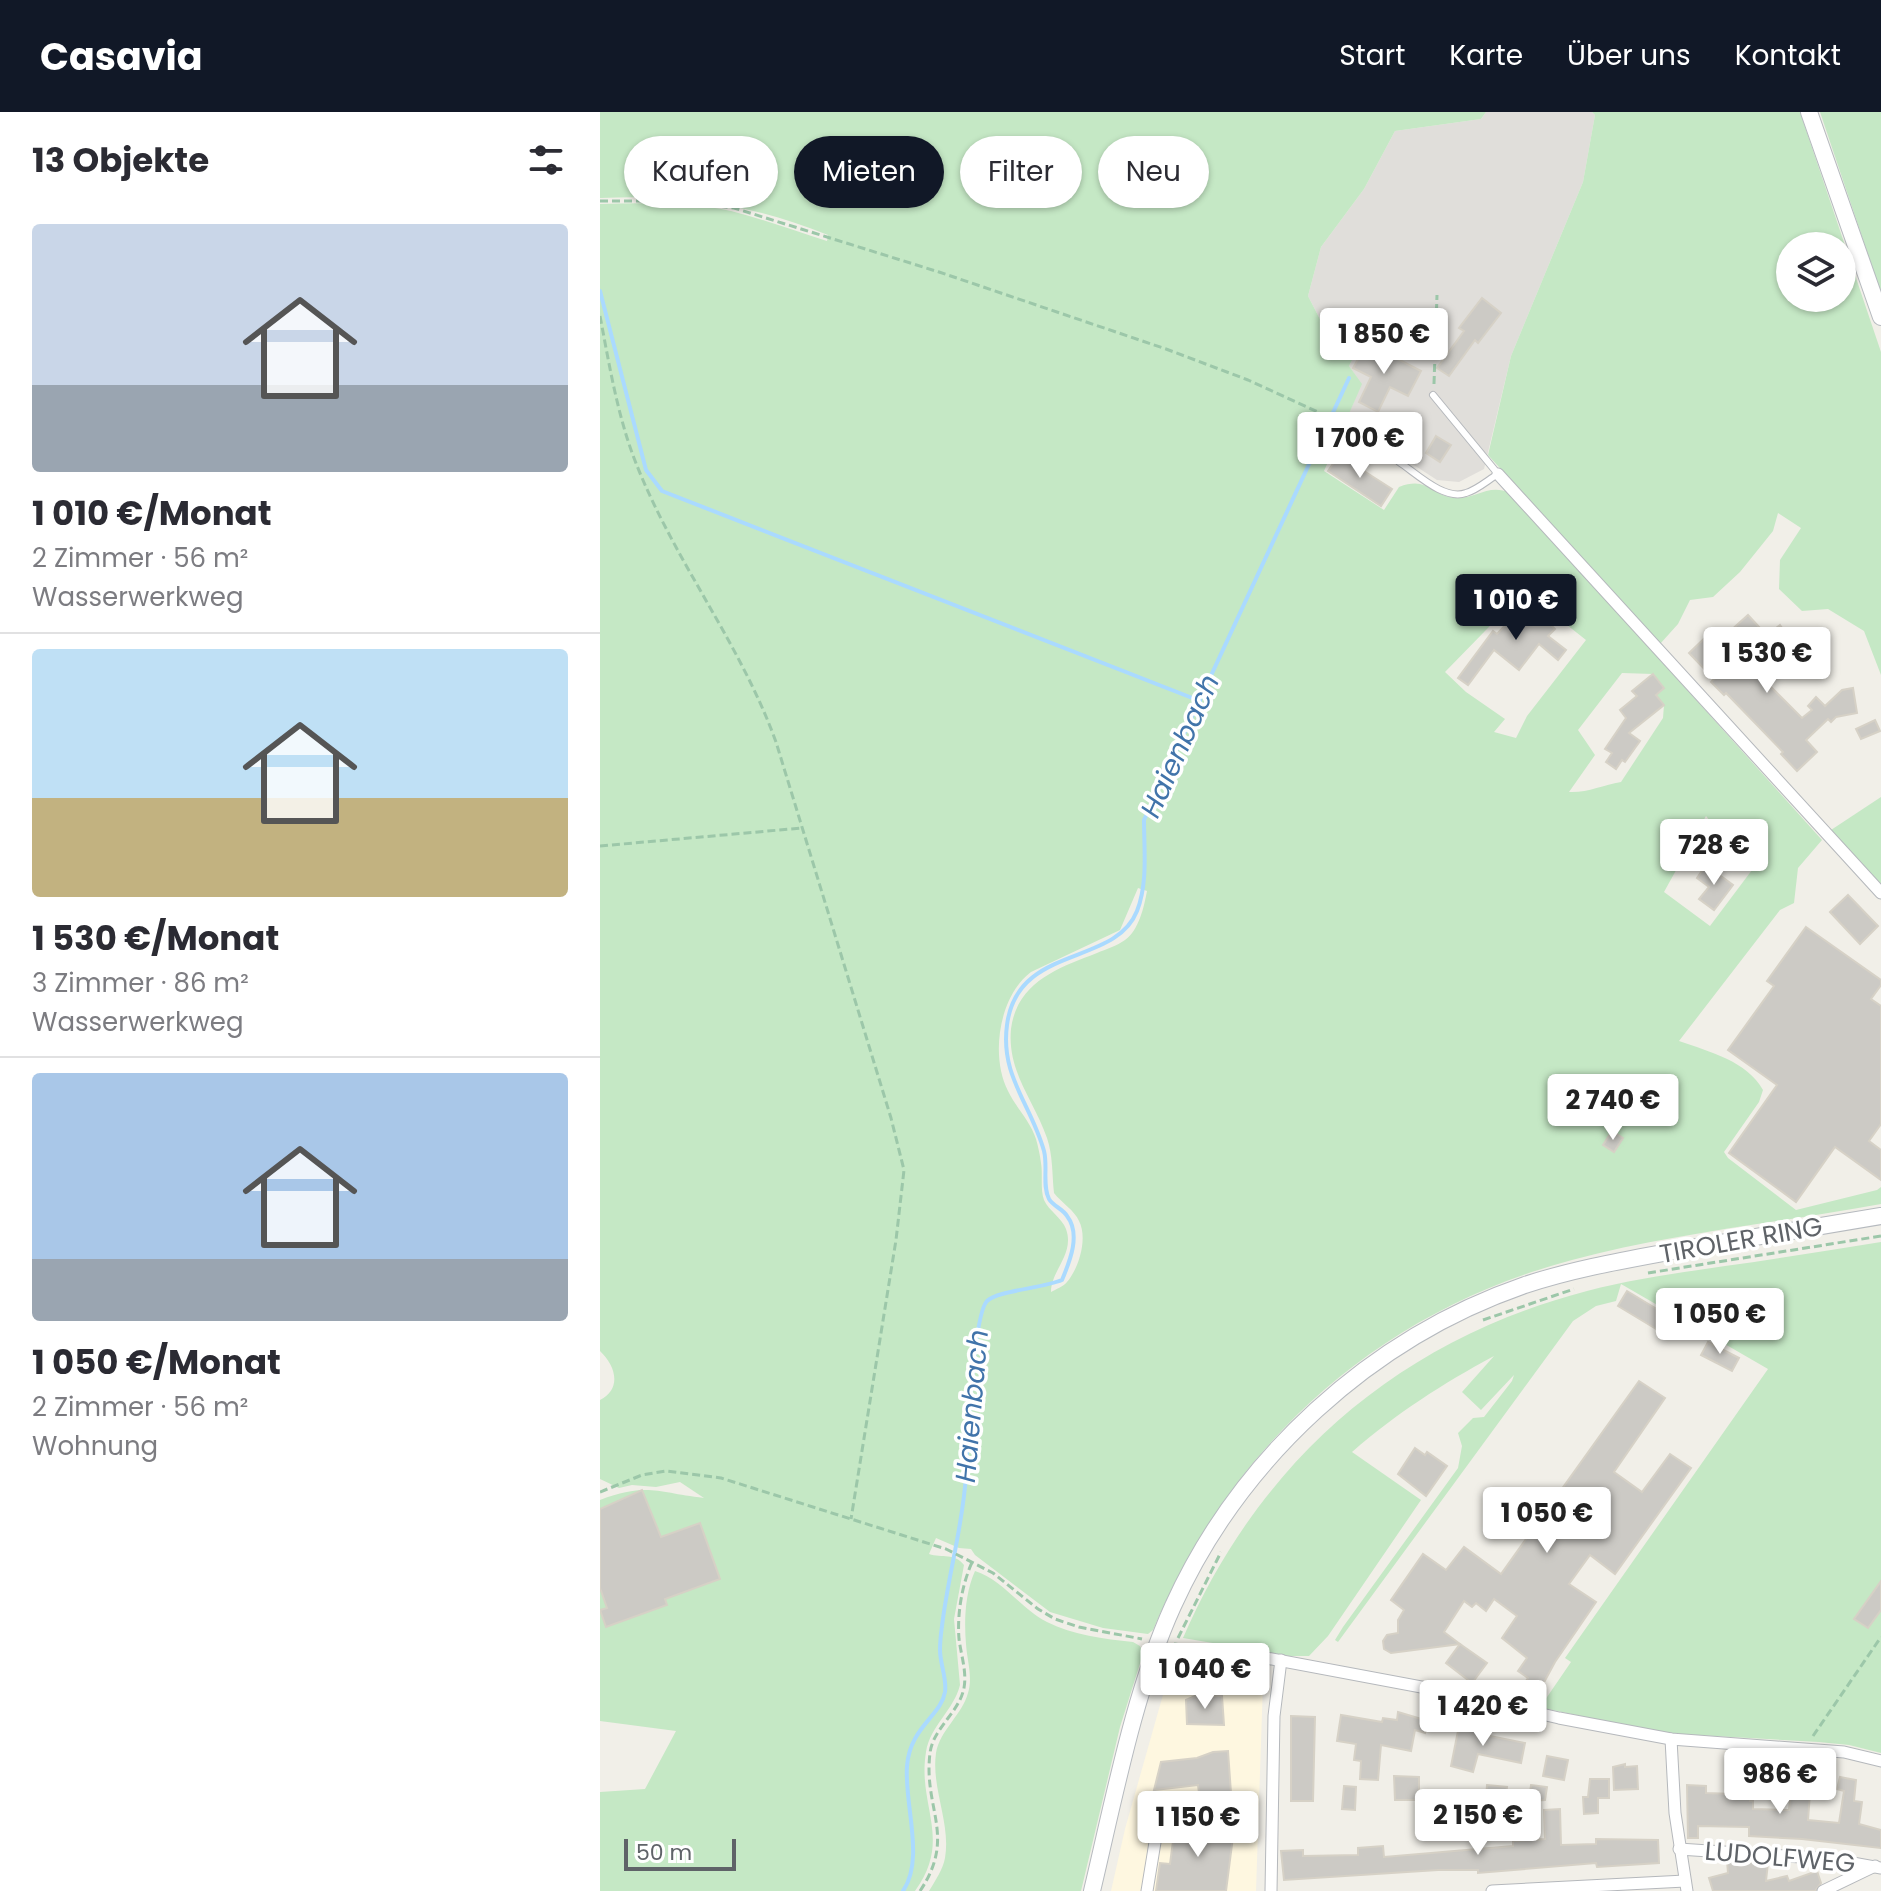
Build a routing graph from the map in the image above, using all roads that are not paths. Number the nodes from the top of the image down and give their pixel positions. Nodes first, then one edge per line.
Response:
1 (1809, 112) edge
2 (1881, 317) edge
3 (1433, 395) road end
4 (1399, 462) road end
5 (1498, 474) junction
6 (1881, 893) edge
7 (1881, 1216) edge
8 (1245, 1654) road end
9 (1281, 1660) junction
10 (1671, 1739) junction
11 (1881, 1761) edge
12 (1160, 1812) dead end
13 (1679, 1849) junction
14 (1878, 1867) edge
15 (1686, 1886) edge
16 (1092, 1891) edge
17 (1147, 1891) edge
18 (1271, 1891) edge
19 (1492, 1891) edge
20 (1823, 1891) edge

1 - 2 main road
3 - 5 lane
4 - 5 lane
5 - 6 street
7 - 16 main road, TIROLER RING
8 - 9 street
9 - 10 street
9 - 18 street
10 - 11 street
10 - 13 street
12 - 17 street
13 - 14 street, LUDOLFWEG
13 - 15 street
14 - 20 street
15 - 19 street

